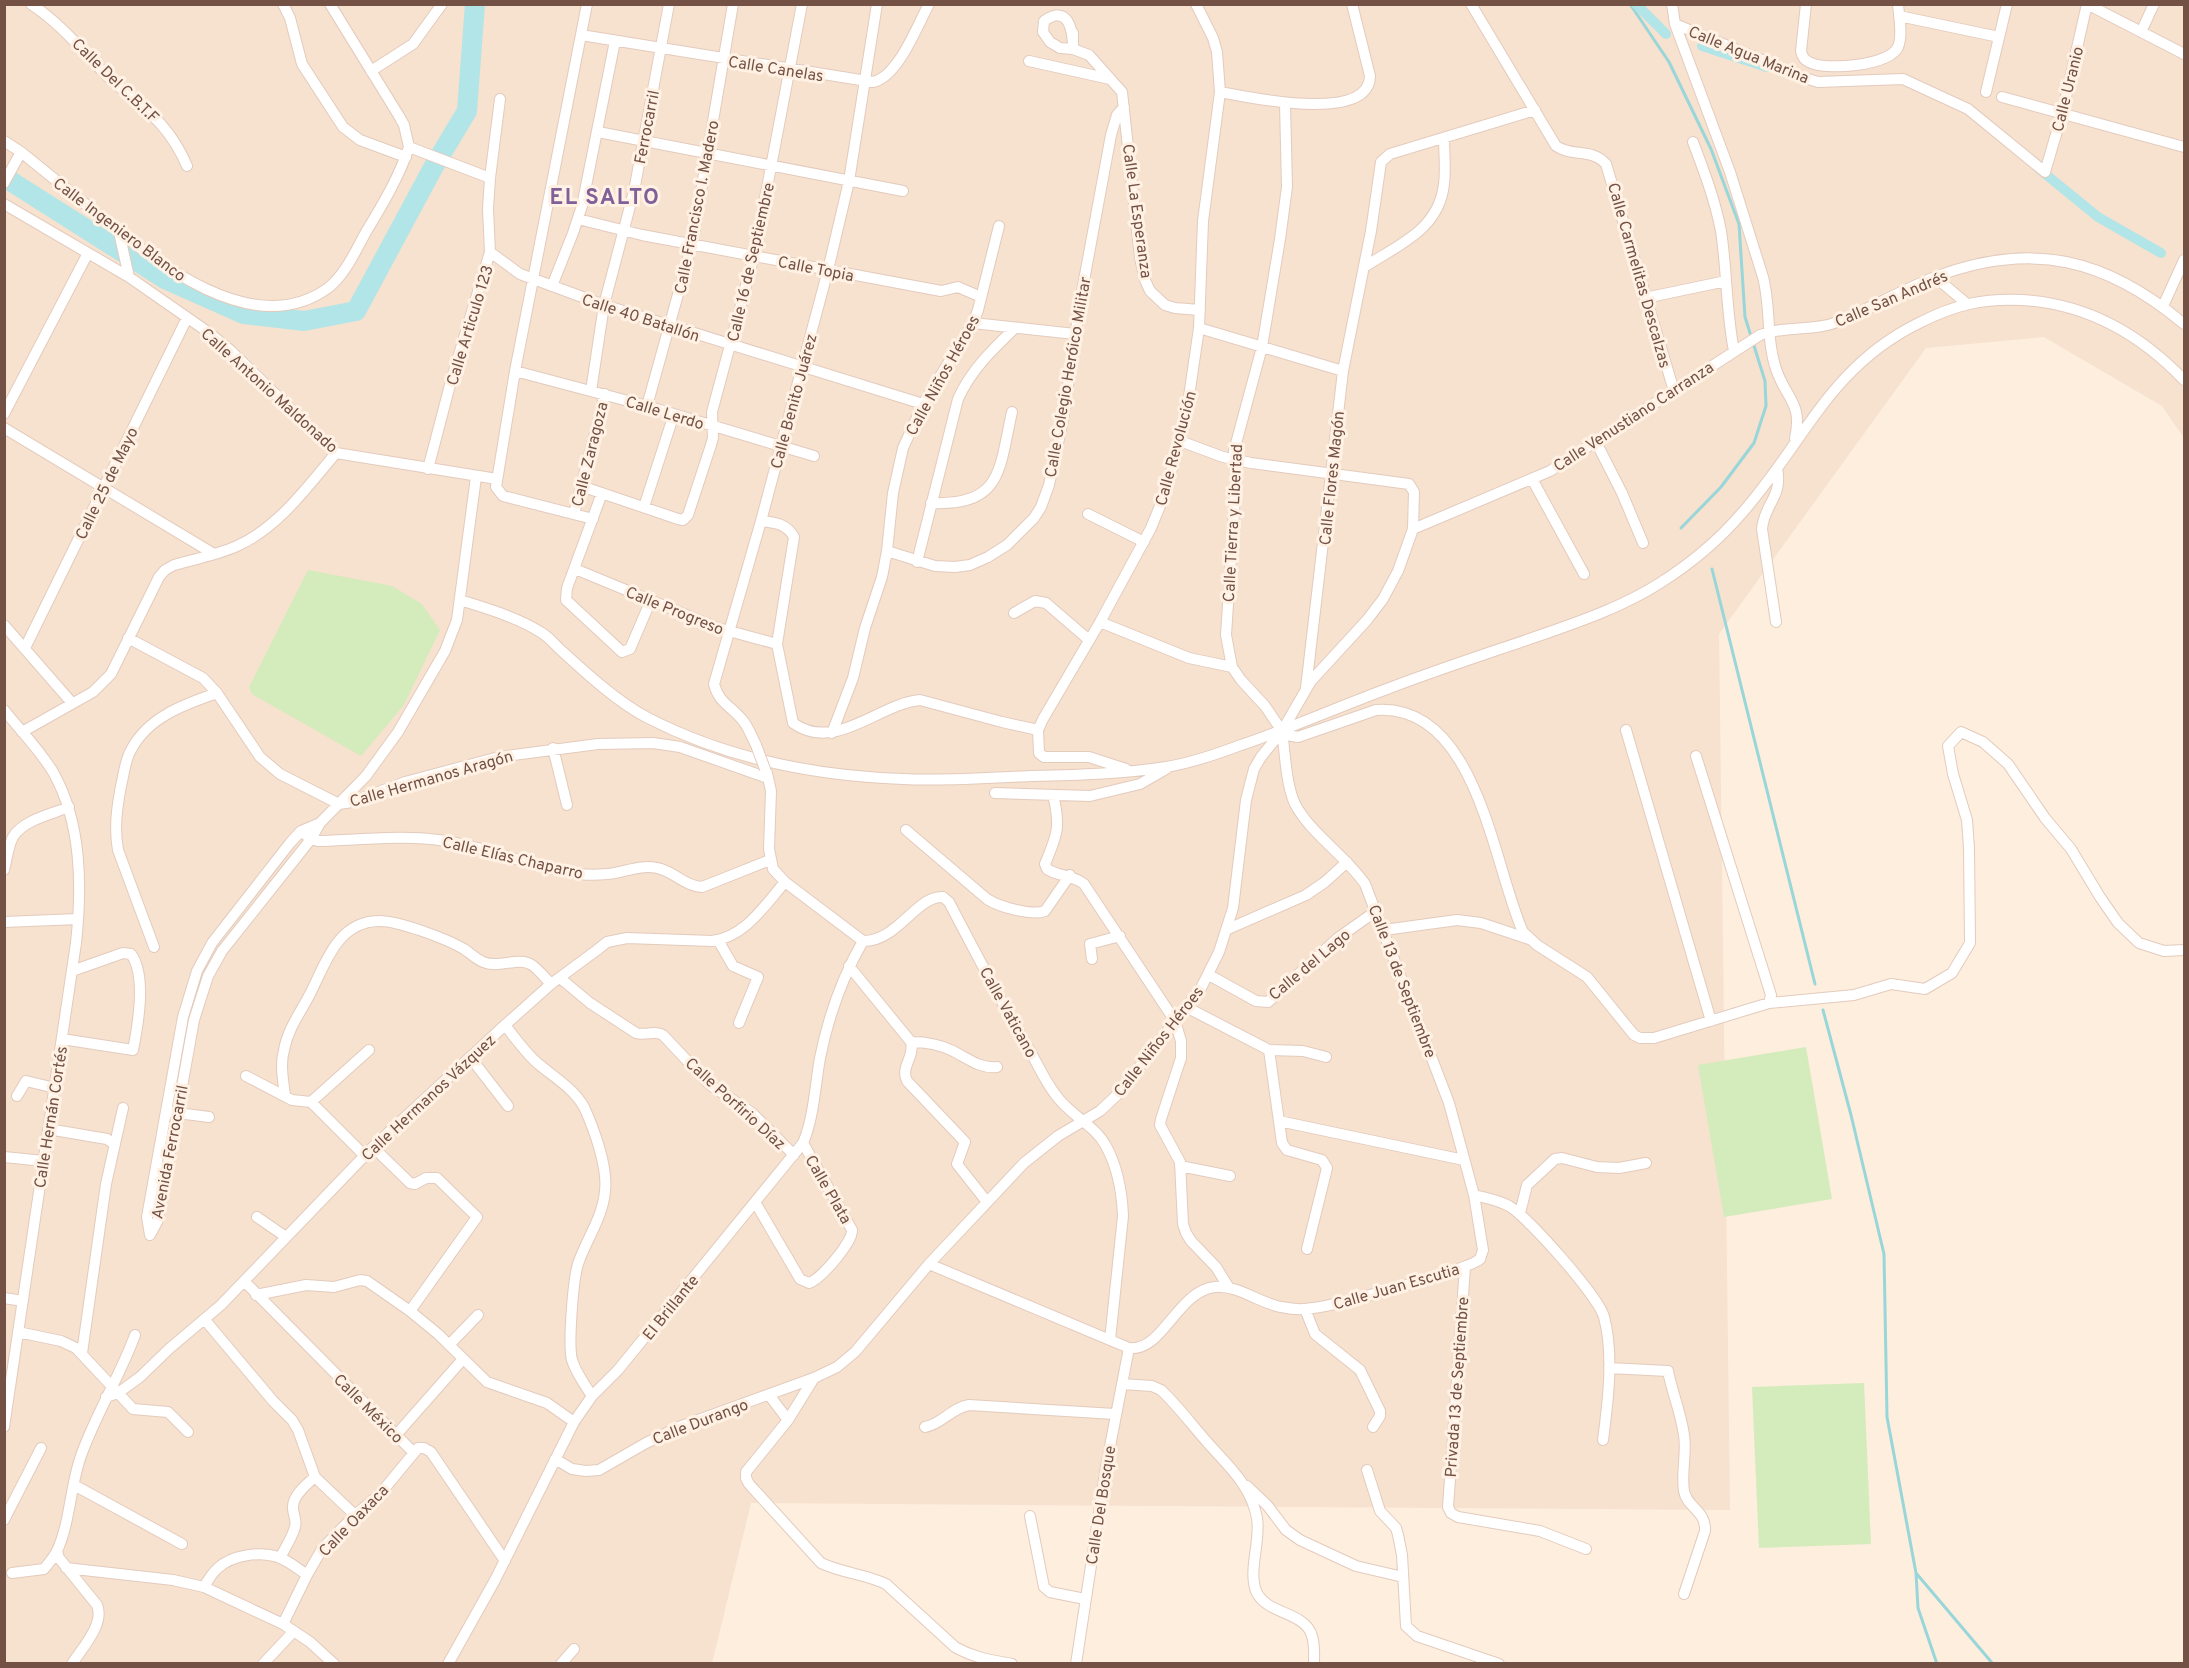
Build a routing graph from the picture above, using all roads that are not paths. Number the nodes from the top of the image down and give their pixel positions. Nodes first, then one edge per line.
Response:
1 (31, 4) edge
2 (283, 4) edge
3 (330, 4) edge
4 (442, 4) edge
5 (587, 4) edge
6 (669, 4) edge
7 (733, 4) edge
8 (802, 4) edge
9 (877, 4) edge
10 (929, 4) edge
11 (1196, 4) edge
12 (1352, 4) edge
13 (1471, 4) edge
14 (1672, 4) edge
15 (1806, 4) edge
16 (2007, 4) edge
17 (2087, 4) edge
18 (2154, 4) edge
19 (1062, 10) edge
20 (1898, 10) edge
21 (1675, 24) junction
22 (2141, 32) junction
23 (581, 35) junction
24 (1999, 37) junction
25 (615, 41) junction
26 (661, 48) junction
27 (1073, 49) junction
28 (2184, 54) edge
29 (723, 59) junction
30 (1029, 60) dead end
31 (789, 70) junction
32 (371, 71) junction
33 (1110, 79) junction
34 (866, 82) junction
35 (1220, 92) junction
36 (1986, 92) dead end
37 (2002, 97) dead end
38 (500, 99) dead end
39 (1285, 104) junction
40 (1124, 107) junction
41 (1535, 110) junction
42 (2062, 114) junction
43 (598, 132) junction
44 (1444, 138) junction
45 (644, 140) junction
46 (4, 141) edge
47 (1693, 142) dead end
48 (2184, 147) edge
49 (21, 152) junction
50 (407, 152) junction
51 (708, 153) junction
52 (772, 165) junction
53 (187, 166) dead end
54 (2045, 172) joint
55 (490, 178) junction
56 (849, 181) junction
57 (4, 183) edge
58 (903, 191) dead end
59 (4, 204) edge
60 (578, 219) junction
61 (999, 226) dead end
62 (118, 232) junction
63 (623, 232) junction
64 (692, 244) junction
65 (490, 252) junction
66 (88, 253) junction
67 (754, 256) junction
68 (2184, 260) edge
69 (1364, 267) junction
70 (828, 270) junction
71 (129, 277) junction
72 (1935, 277) junction
73 (533, 279) junction
74 (1726, 281) junction
75 (552, 286) junction
76 (981, 297) junction
77 (1645, 298) junction
78 (1966, 303) junction
79 (604, 305) junction
80 (2163, 306) junction
81 (1200, 310) junction
82 (187, 318) junction
83 (973, 323) junction
84 (2184, 324) edge
85 (670, 327) junction
86 (1199, 327) junction
87 (1015, 328) junction
88 (1075, 334) junction
89 (1765, 334) junction
90 (731, 346) junction
91 (1262, 346) junction
92 (1739, 348) junction
93 (802, 367) junction
94 (515, 371) junction
95 (1343, 371) junction
96 (2184, 380) edge
97 (591, 391) junction
98 (1674, 391) junction
99 (605, 394) junction
100 (923, 404) junction
101 (647, 406) junction
102 (1011, 412) dead end
103 (4, 414) edge
104 (674, 414) junction
105 (712, 426) junction
106 (4, 428) edge
107 (1180, 441) junction
108 (1795, 441) junction
109 (1596, 442) junction
110 (780, 447) junction
111 (336, 453) junction
112 (814, 456) dead end
113 (1234, 460) junction
114 (428, 469) junction
115 (1776, 469) junction
116 (1332, 475) junction
117 (476, 477) junction
118 (1532, 478) junction
119 (496, 480) junction
120 (581, 486) junction
121 (104, 488) junction
122 (602, 492) junction
123 (931, 503) junction
124 (644, 507) junction
125 (574, 514) junction
126 (1088, 514) dead end
127 (593, 519) junction
128 (761, 521) junction
129 (1413, 529) junction
130 (1144, 542) junction
131 (1643, 543) dead end
132 (887, 551) junction
133 (214, 554) junction
134 (917, 562) junction
135 (575, 568) junction
136 (1584, 574) dead end
137 (460, 600) junction
138 (651, 600) junction
139 (1014, 613) dead end
140 (1100, 622) junction
141 (1776, 622) dead end
142 (4, 625) edge
143 (729, 632) junction
144 (128, 638) junction
145 (1089, 640) junction
146 (777, 644) junction
147 (25, 648) junction
148 (1232, 667) junction
149 (1306, 690) junction
150 (218, 693) junction
151 (72, 703) junction
152 (4, 710) edge
153 (1038, 730) junction
154 (1626, 730) dead end
155 (1282, 731) junction
156 (22, 732) junction
157 (832, 733) junction
158 (553, 748) junction
159 (1696, 756) dead end
160 (1168, 767) junction
161 (1131, 771) junction
162 (767, 773) junction
163 (995, 793) dead end
164 (1053, 795) junction
165 (339, 804) junction
166 (567, 805) dead end
167 (69, 807) junction
168 (320, 823) junction
169 (301, 831) junction
170 (906, 831) dead end
171 (311, 839) junction
172 (770, 860) junction
173 (1347, 862) junction
174 (4, 870) edge
175 (1070, 875) junction
176 (785, 882) junction
177 (1376, 911) junction
178 (78, 919) junction
179 (4, 922) edge
180 (1228, 929) junction
181 (1383, 930) junction
182 (1120, 936) junction
183 (1529, 939) junction
184 (718, 940) junction
185 (863, 941) junction
186 (154, 947) dead end
187 (2184, 950) edge
188 (1092, 959) dead end
189 (849, 966) junction
190 (72, 970) junction
191 (1209, 975) junction
192 (555, 981) junction
193 (197, 989) junction
194 (1769, 1004) junction
195 (1186, 1006) junction
196 (1175, 1021) junction
197 (1711, 1021) junction
198 (739, 1023) dead end
199 (505, 1024) junction
200 (62, 1039) junction
201 (911, 1042) junction
202 (369, 1050) dead end
203 (1269, 1050) junction
204 (470, 1057) junction
205 (1326, 1057) dead end
206 (997, 1067) dead end
207 (246, 1076) dead end
208 (55, 1089) junction
209 (285, 1095) junction
210 (17, 1096) dead end
211 (311, 1102) junction
212 (508, 1106) dead end
213 (123, 1108) dead end
214 (172, 1112) junction
215 (209, 1117) dead end
216 (1279, 1121) junction
217 (1082, 1123) junction
218 (48, 1130) junction
219 (803, 1143) junction
220 (114, 1144) junction
221 (373, 1147) junction
222 (794, 1155) junction
223 (364, 1156) junction
224 (4, 1157) edge
225 (1464, 1160) junction
226 (44, 1161) junction
227 (1646, 1163) dead end
228 (1180, 1166) junction
229 (1230, 1176) dead end
230 (1474, 1195) junction
231 (755, 1202) junction
232 (987, 1202) junction
233 (1520, 1214) junction
234 (257, 1217) dead end
235 (286, 1237) junction
236 (1307, 1249) dead end
237 (1482, 1254) joint
238 (929, 1264) junction
239 (1465, 1267) junction
240 (244, 1281) junction
241 (1229, 1288) junction
242 (256, 1295) junction
243 (4, 1298) edge
244 (23, 1301) junction
245 (1305, 1309) junction
246 (410, 1311) junction
247 (478, 1315) dead end
248 (205, 1320) junction
249 (18, 1332) junction
250 (135, 1335) dead end
251 (1110, 1340) junction
252 (449, 1345) junction
253 (1129, 1348) junction
254 (82, 1353) junction
255 (463, 1359) junction
256 (1609, 1368) junction
257 (814, 1378) junction
258 (1122, 1384) junction
259 (116, 1389) junction
260 (769, 1395) junction
261 (592, 1396) junction
262 (1115, 1414) junction
263 (788, 1420) junction
264 (574, 1422) junction
265 (4, 1427) edge
266 (925, 1427) dead end
267 (1373, 1427) dead end
268 (188, 1432) dead end
269 (396, 1435) junction
270 (1603, 1440) dead end
271 (40, 1448) dead end
272 (413, 1452) junction
273 (555, 1459) junction
274 (1367, 1470) dead end
275 (315, 1477) junction
276 (1244, 1484) junction
277 (74, 1485) junction
278 (7, 1514) edge
279 (354, 1515) junction
280 (1030, 1516) dead end
281 (182, 1544) dead end
282 (1586, 1549) dead end
283 (57, 1551) junction
284 (280, 1558) junction
285 (505, 1561) junction
286 (66, 1568) junction
287 (12, 1574) dead end
288 (307, 1575) junction
289 (1403, 1577) junction
290 (204, 1587) junction
291 (1684, 1594) dead end
292 (1086, 1599) junction
293 (283, 1624) junction
294 (294, 1631) junction
295 (574, 1649) dead end
296 (72, 1664) edge
297 (263, 1664) edge
298 (334, 1664) edge
299 (448, 1664) edge
300 (561, 1664) edge
301 (1012, 1664) edge
302 (1076, 1664) edge
303 (1314, 1664) edge
304 (1499, 1664) edge

1 - 53 street, Calle Del C.B.T.F
2 - 50 street
3 - 32 street
4 - 32 street
5 - 23 street
6 - 26 street, Ferrocarril
7 - 29 street, Calle Francisco I. Madero
8 - 31 street, Calle 16 de Septiembre
9 - 34 street, Calle Benito Juárez
10 - 34 street
11 - 35 street, Calle Revolución
12 - 39 street
13 - 41 street, Calle Carmelitas Descalzas
14 - 21 street
15 - 20 street
16 - 24 street
17 - 22 street
17 - 42 street, Calle Uranio
18 - 22 street
19 - 27 street
19 - 27 street, Calle La Esperanza
20 - 24 street
21 - 54 street, Calle Agua Marina
21 - 89 street
22 - 28 street
23 - 25 street, Calle Canelas
23 - 73 street
24 - 36 street
25 - 26 street, Calle Canelas
25 - 43 street
26 - 29 street, Calle Canelas
26 - 45 street, Ferrocarril
27 - 33 street, Calle La Esperanza
29 - 31 street, Calle Canelas
29 - 51 street, Calle Francisco I. Madero
30 - 33 street
31 - 34 street, Calle Canelas
31 - 52 street, Calle 16 de Septiembre
32 - 50 street
33 - 40 street, Calle La Esperanza
34 - 56 street, Calle Benito Juárez
35 - 39 street
35 - 81 street, Calle Revolución
37 - 42 street
38 - 55 street, Calle Articulo 123
39 - 91 street, Calle Tierra y Libertad
40 - 81 street, Calle La Esperanza
40 - 88 street, Calle Colegio Heróico Militar
41 - 44 street
41 - 77 street, Calle Carmelitas Descalzas
42 - 48 street
42 - 54 street, Calle Uranio
43 - 45 street
43 - 60 street
44 - 69 street
44 - 69 street, Calle Flores Magón
45 - 51 street
45 - 63 street, Ferrocarril
46 - 49 street, Calle Ingeniero Blanco
47 - 74 street
49 - 57 street
49 - 62 street, Calle Ingeniero Blanco
50 - 55 street
50 - 62 street, Calle Ingeniero Blanco
51 - 52 street
51 - 64 street, Calle Francisco I. Madero
52 - 56 street
52 - 67 street, Calle 16 de Septiembre
55 - 65 street, Calle Articulo 123
56 - 58 street
56 - 70 street, Calle Benito Juárez
59 - 66 street, Calle Antonio Maldonado
60 - 63 street, Calle Topia
60 - 75 street
61 - 76 street, Calle Niños Héroes
62 - 71 street
63 - 64 street, Calle Topia
63 - 79 street, Ferrocarril
64 - 67 street, Calle Topia
64 - 85 street, Calle Francisco I. Madero
65 - 73 street, Calle 40 Batallón
65 - 114 street, Calle Articulo 123
66 - 71 street, Calle Antonio Maldonado
66 - 103 street
67 - 70 street, Calle Topia
67 - 90 street, Calle 16 de Septiembre
68 - 80 street
69 - 95 street, Calle Flores Magón
70 - 76 street, Calle Topia
70 - 93 street, Calle Benito Juárez
71 - 82 street, Calle Antonio Maldonado
72 - 78 street
72 - 80 street, Calle San Andrés
72 - 89 street, Calle San Andrés
73 - 75 street, Calle 40 Batallón
73 - 94 street
74 - 77 street
74 - 92 street
75 - 79 street, Calle 40 Batallón
76 - 83 street, Calle Niños Héroes
77 - 98 street, Calle Carmelitas Descalzas
78 - 96 street
78 - 108 street
79 - 85 street, Calle 40 Batallón
79 - 97 street, Ferrocarril
80 - 84 street, Calle San Andrés
81 - 86 street, Calle Revolución
82 - 111 street, Calle Antonio Maldonado
82 - 121 street, Calle 25 de Mayo
83 - 87 street
83 - 100 street, Calle Niños Héroes
85 - 90 street, Calle 40 Batallón
85 - 101 street, Calle Francisco I. Madero
86 - 91 street
86 - 107 street, Calle Revolución
87 - 88 street
87 - 123 street
88 - 134 street, Calle Colegio Heróico Militar
89 - 92 street, Calle Venustiano Carranza
89 - 108 street
90 - 93 street, Calle 40 Batallón
90 - 105 street, Calle 16 de Septiembre
91 - 95 street
91 - 113 street, Calle Tierra y Libertad
92 - 98 street, Calle Venustiano Carranza
93 - 100 street, Calle 40 Batallón
93 - 110 street, Calle Benito Juárez
94 - 97 street, Calle Lerdo
94 - 119 street
95 - 116 street, Calle Flores Magón
97 - 99 street, Calle Lerdo
98 - 109 street, Calle Venustiano Carranza
99 - 101 street, Calle Lerdo
99 - 120 street, Calle Zaragoza
100 - 132 street, Calle Niños Héroes
101 - 104 street, Calle Lerdo
102 - 123 street
104 - 105 street, Calle Lerdo
104 - 124 street
105 - 110 street, Calle Lerdo
105 - 124 street, Calle 16 de Septiembre
106 - 121 street
107 - 113 street
107 - 130 street, Calle Revolución
108 - 115 street
109 - 118 street, Calle Venustiano Carranza
109 - 131 street
110 - 112 street, Calle Lerdo
110 - 128 street, Calle Benito Juárez
111 - 114 street, Calle Antonio Maldonado
111 - 133 street
113 - 116 street
113 - 148 street, Calle Tierra y Libertad
114 - 117 street, Calle Antonio Maldonado
115 - 141 street
115 - 155 street
116 - 129 street
116 - 149 street, Calle Flores Magón
117 - 119 street, Calle Antonio Maldonado
117 - 137 street, Avenida Ferrocarril
118 - 129 street, Calle Venustiano Carranza
118 - 136 street
119 - 125 street
120 - 122 street
120 - 125 street, Calle Zaragoza
121 - 133 street
121 - 147 street, Calle 25 de Mayo
122 - 124 street
122 - 127 street
123 - 134 street
125 - 127 street
126 - 130 street
127 - 135 street
128 - 143 street, Calle Benito Juárez
128 - 146 street
129 - 149 street
130 - 140 street, Calle Revolución
132 - 134 street, Calle Colegio Heróico Militar
132 - 157 street, Calle Niños Héroes
133 - 144 street
135 - 138 street, Calle Progreso
135 - 138 street
137 - 161 street
137 - 165 street, Avenida Ferrocarril
138 - 143 street, Calle Progreso
139 - 145 street
140 - 145 street, Calle Revolución
140 - 148 street
142 - 147 street
143 - 146 street, Calle Progreso
143 - 162 street, Calle Benito Juárez, bridge
144 - 150 street
144 - 151 street
145 - 153 street, Calle Revolución
146 - 157 street
147 - 151 street
148 - 155 street
149 - 155 street
150 - 165 street
150 - 186 street
151 - 156 street
152 - 156 street, Calle Hernán Cortés
153 - 157 street
153 - 161 street
154 - 197 street
155 - 160 street
155 - 173 street, Calle 13 de Septiembre
155 - 180 street, Calle Niños Héroes
155 - 183 street
156 - 167 street, Calle Hernán Cortés
158 - 162 street, Calle Hermanos Aragón
158 - 165 street, Calle Hermanos Aragón
158 - 166 street
159 - 194 street
160 - 161 street
160 - 164 street
162 - 172 street, Calle Benito Juárez
163 - 164 street
164 - 175 street
165 - 168 street, Avenida Ferrocarril
167 - 174 street
167 - 178 street, Calle Hernán Cortés
168 - 169 street, Avenida Ferrocarril
168 - 171 street, Avenida Ferrocarril
169 - 171 street
169 - 193 street, Avenida Ferrocarril
170 - 175 street
171 - 172 street, Calle Elías Chaparro
171 - 193 street, Avenida Ferrocarril
172 - 176 street
173 - 177 street, Calle 13 de Septiembre
173 - 180 street
175 - 182 street
176 - 184 street, Calle Hermanos Vázquez
176 - 185 street
177 - 181 street, Calle 13 de Septiembre
177 - 191 street, Calle del Lago
178 - 179 street
178 - 190 street, Calle Hernán Cortés
180 - 191 street, Calle Niños Héroes
181 - 183 street
181 - 225 street, Calle 13 de Septiembre
182 - 188 street
182 - 196 street
183 - 197 street
184 - 192 street, Calle Hermanos Vázquez
184 - 198 street
185 - 189 street, El Brillante
185 - 217 street, Calle Vaticano
187 - 194 street
189 - 201 street
189 - 219 street, El Brillante
190 - 200 street, Calle Hernán Cortés
190 - 200 street
191 - 195 street, Calle Niños Héroes
192 - 199 street, Calle Hermanos Vázquez
192 - 209 street, Calle Porfirio Díaz
192 - 222 street, Calle Porfirio Díaz
193 - 214 street, Avenida Ferrocarril
194 - 197 street
195 - 196 street, Calle Niños Héroes
195 - 203 street
196 - 217 street, Calle Niños Héroes
196 - 228 street
199 - 204 street, Calle Hermanos Vázquez
199 - 261 street
200 - 208 street, Calle Hernán Cortés
201 - 206 street
201 - 232 street
202 - 211 street
203 - 205 street
203 - 216 street
204 - 212 street
204 - 221 street, Calle Hermanos Vázquez
207 - 209 street
208 - 210 street
208 - 218 street, Calle Hernán Cortés
209 - 211 street
211 - 223 street
213 - 220 street
214 - 214 street, Avenida Ferrocarril
214 - 215 street
216 - 225 street
216 - 236 street
217 - 232 street, Calle Niños Héroes
217 - 251 street, Calle Vaticano
218 - 220 street
218 - 226 street, Calle Hernán Cortés
219 - 222 street, El Brillante
219 - 231 street, Calle Plata
220 - 254 street
221 - 223 street, Calle Hermanos Vázquez
221 - 246 street
222 - 231 street, El Brillante
223 - 235 street, Calle Hermanos Vázquez
224 - 226 street
225 - 230 street, Calle 13 de Septiembre
226 - 244 street, Calle Hernán Cortés
227 - 233 street
228 - 229 street
228 - 241 street
230 - 233 street
230 - 237 street, Calle 13 de Septiembre
231 - 261 street, El Brillante
232 - 238 street, Calle Niños Héroes
233 - 256 street
234 - 235 street
235 - 240 street, Calle Hermanos Vázquez
237 - 239 street, Calle Juan Escutia
238 - 251 street
238 - 257 street, Calle Niños Héroes
239 - 245 street, Calle Juan Escutia
239 - 282 street, Privada 13 de Septiembre
240 - 242 street, Calle México
240 - 248 street, Calle Hermanos Vázquez
241 - 245 street, Calle Juan Escutia
241 - 253 street, Calle Juan Escutia
242 - 246 street
242 - 269 street, Calle México
243 - 244 street
244 - 249 street, Calle Hernán Cortés
245 - 267 street
246 - 252 street
247 - 252 street
248 - 259 street, Calle Hermanos Vázquez
248 - 275 street
249 - 254 street
249 - 265 street, Calle Hernán Cortés
250 - 259 street
251 - 253 street
252 - 255 street
253 - 258 street, Calle Del Bosque
254 - 259 street
255 - 264 street
255 - 269 street
256 - 270 street
256 - 291 street
257 - 260 street, Calle Durango
257 - 263 street
258 - 262 street, Calle Del Bosque
258 - 276 street
259 - 268 street
259 - 277 street, Calle Hermanos Vázquez
260 - 263 street
260 - 273 street, Calle Durango
261 - 264 street, El Brillante
262 - 266 street
262 - 292 street, Calle Del Bosque
263 - 301 street
264 - 273 street, El Brillante
269 - 272 street, Calle México
271 - 278 street
272 - 279 street, Calle Oaxaca
272 - 285 street, Calle México
273 - 285 street, El Brillante
274 - 289 street
275 - 279 street
275 - 284 street
276 - 289 street
276 - 303 street
277 - 281 street
277 - 283 street, Calle Hermanos Vázquez
279 - 288 street, Calle Oaxaca
280 - 292 street
283 - 286 street
283 - 287 street
284 - 288 street
284 - 290 street
285 - 299 street, El Brillante
286 - 290 street
286 - 296 street
288 - 293 street, Calle Oaxaca
289 - 304 street
290 - 293 street
292 - 302 street, Calle Del Bosque
293 - 294 street
294 - 297 street
294 - 298 street
295 - 300 street

